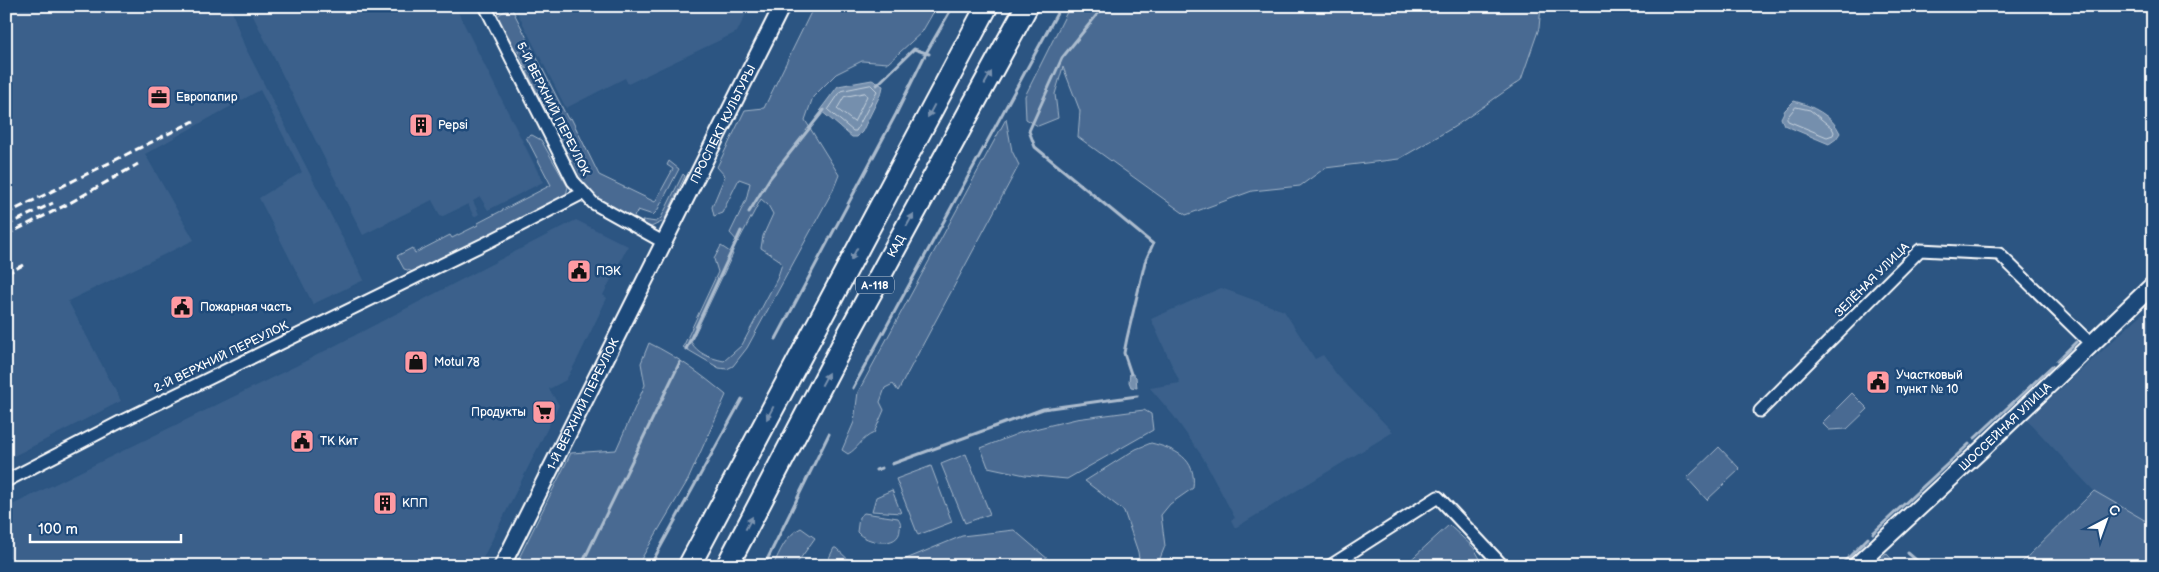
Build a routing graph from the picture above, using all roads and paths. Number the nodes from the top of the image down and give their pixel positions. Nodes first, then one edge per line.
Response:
1 (484, 6) edge
2 (782, 6) edge
3 (987, 6) edge
4 (1027, 6) edge
5 (583, 194) junction
6 (663, 242) junction
7 (2153, 285) edge
8 (2091, 344) junction
9 (1760, 411) dead end
10 (6, 481) edge
11 (502, 566) edge
12 (689, 566) edge
13 (726, 566) edge
14 (1330, 566) edge
15 (1503, 566) edge
16 (1856, 566) edge

1 - 5 street, 5-Й ВЕРХНИЙ ПЕРЕУЛОК
2 - 6 street, ПРОСПЕКТ КУЛЬТУРЫ
3 -> 12 highway, А-118
13 -> 4 highway, КАД / А-118
5 - 6 street, 5-Й ВЕРХНИЙ ПЕРЕУЛОК
5 - 10 street, 2-Й ВЕРХНИЙ ПЕРЕУЛОК
6 - 11 street, 1-Й ВЕРХНИЙ ПЕРЕУЛОК
7 - 8 main road, ШОССЕЙНАЯ УЛИЦА
8 - 9 street, ЗЕЛЁНАЯ УЛИЦА
8 - 16 main road, ШОССЕЙНАЯ УЛИЦА
14 - 15 street

